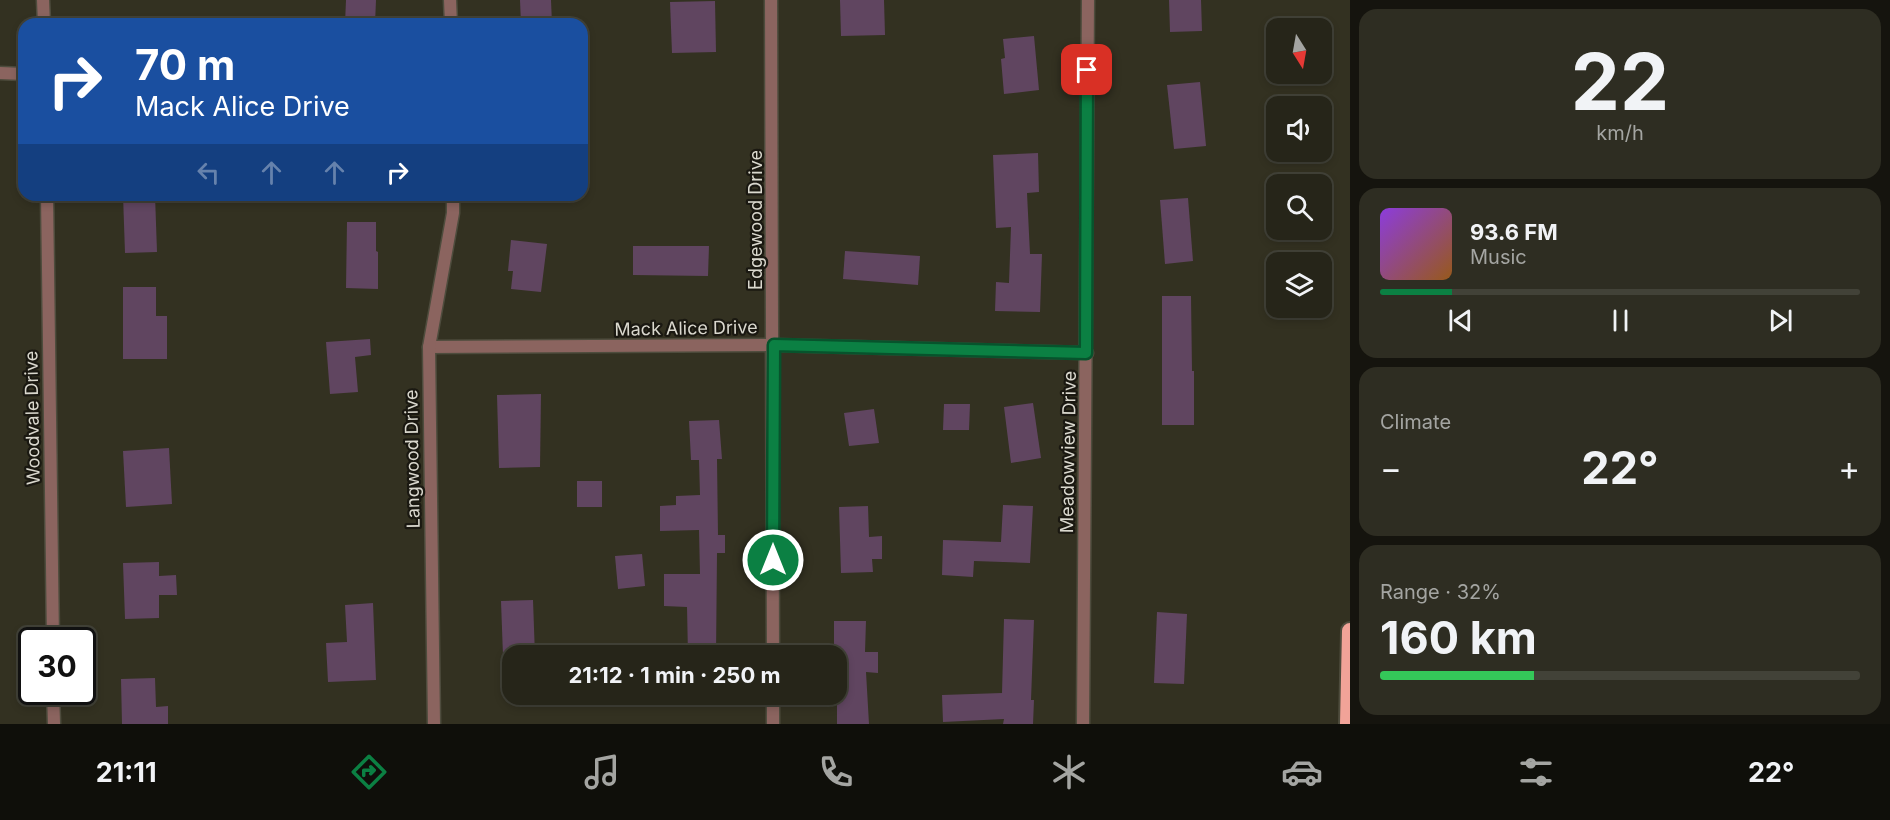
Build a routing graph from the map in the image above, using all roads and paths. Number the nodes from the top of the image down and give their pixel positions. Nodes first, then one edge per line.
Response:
1 (43, 0) edge
2 (450, 0) edge
3 (771, 0) edge
4 (1088, 0) edge
5 (44, 18) edge
6 (451, 18) edge
7 (0, 74) edge
8 (18, 74) edge
9 (47, 201) edge
10 (453, 201) edge
11 (774, 345) junction
12 (429, 348) junction
13 (1086, 353) junction
14 (53, 627) edge
15 (1350, 631) edge
16 (773, 645) edge
17 (53, 705) edge
18 (773, 705) edge
19 (54, 724) edge
20 (434, 724) edge
21 (773, 724) edge
22 (1083, 724) edge
23 (1348, 724) edge

1 - 5 street
2 - 6 street
3 - 11 street, Edgewood Drive
4 - 13 street, Meadowview Drive
7 - 8 street
9 - 14 street, Woodvale Drive
10 - 12 street, Langwood Drive
11 - 12 street, Mack Alice Drive
11 - 13 street, Mack Alice Drive
11 - 16 street, Edgewood Drive
12 - 20 street, Langwood Drive
13 - 22 street, Meadowview Drive
15 - 23 highway
17 - 19 street
18 - 21 street

